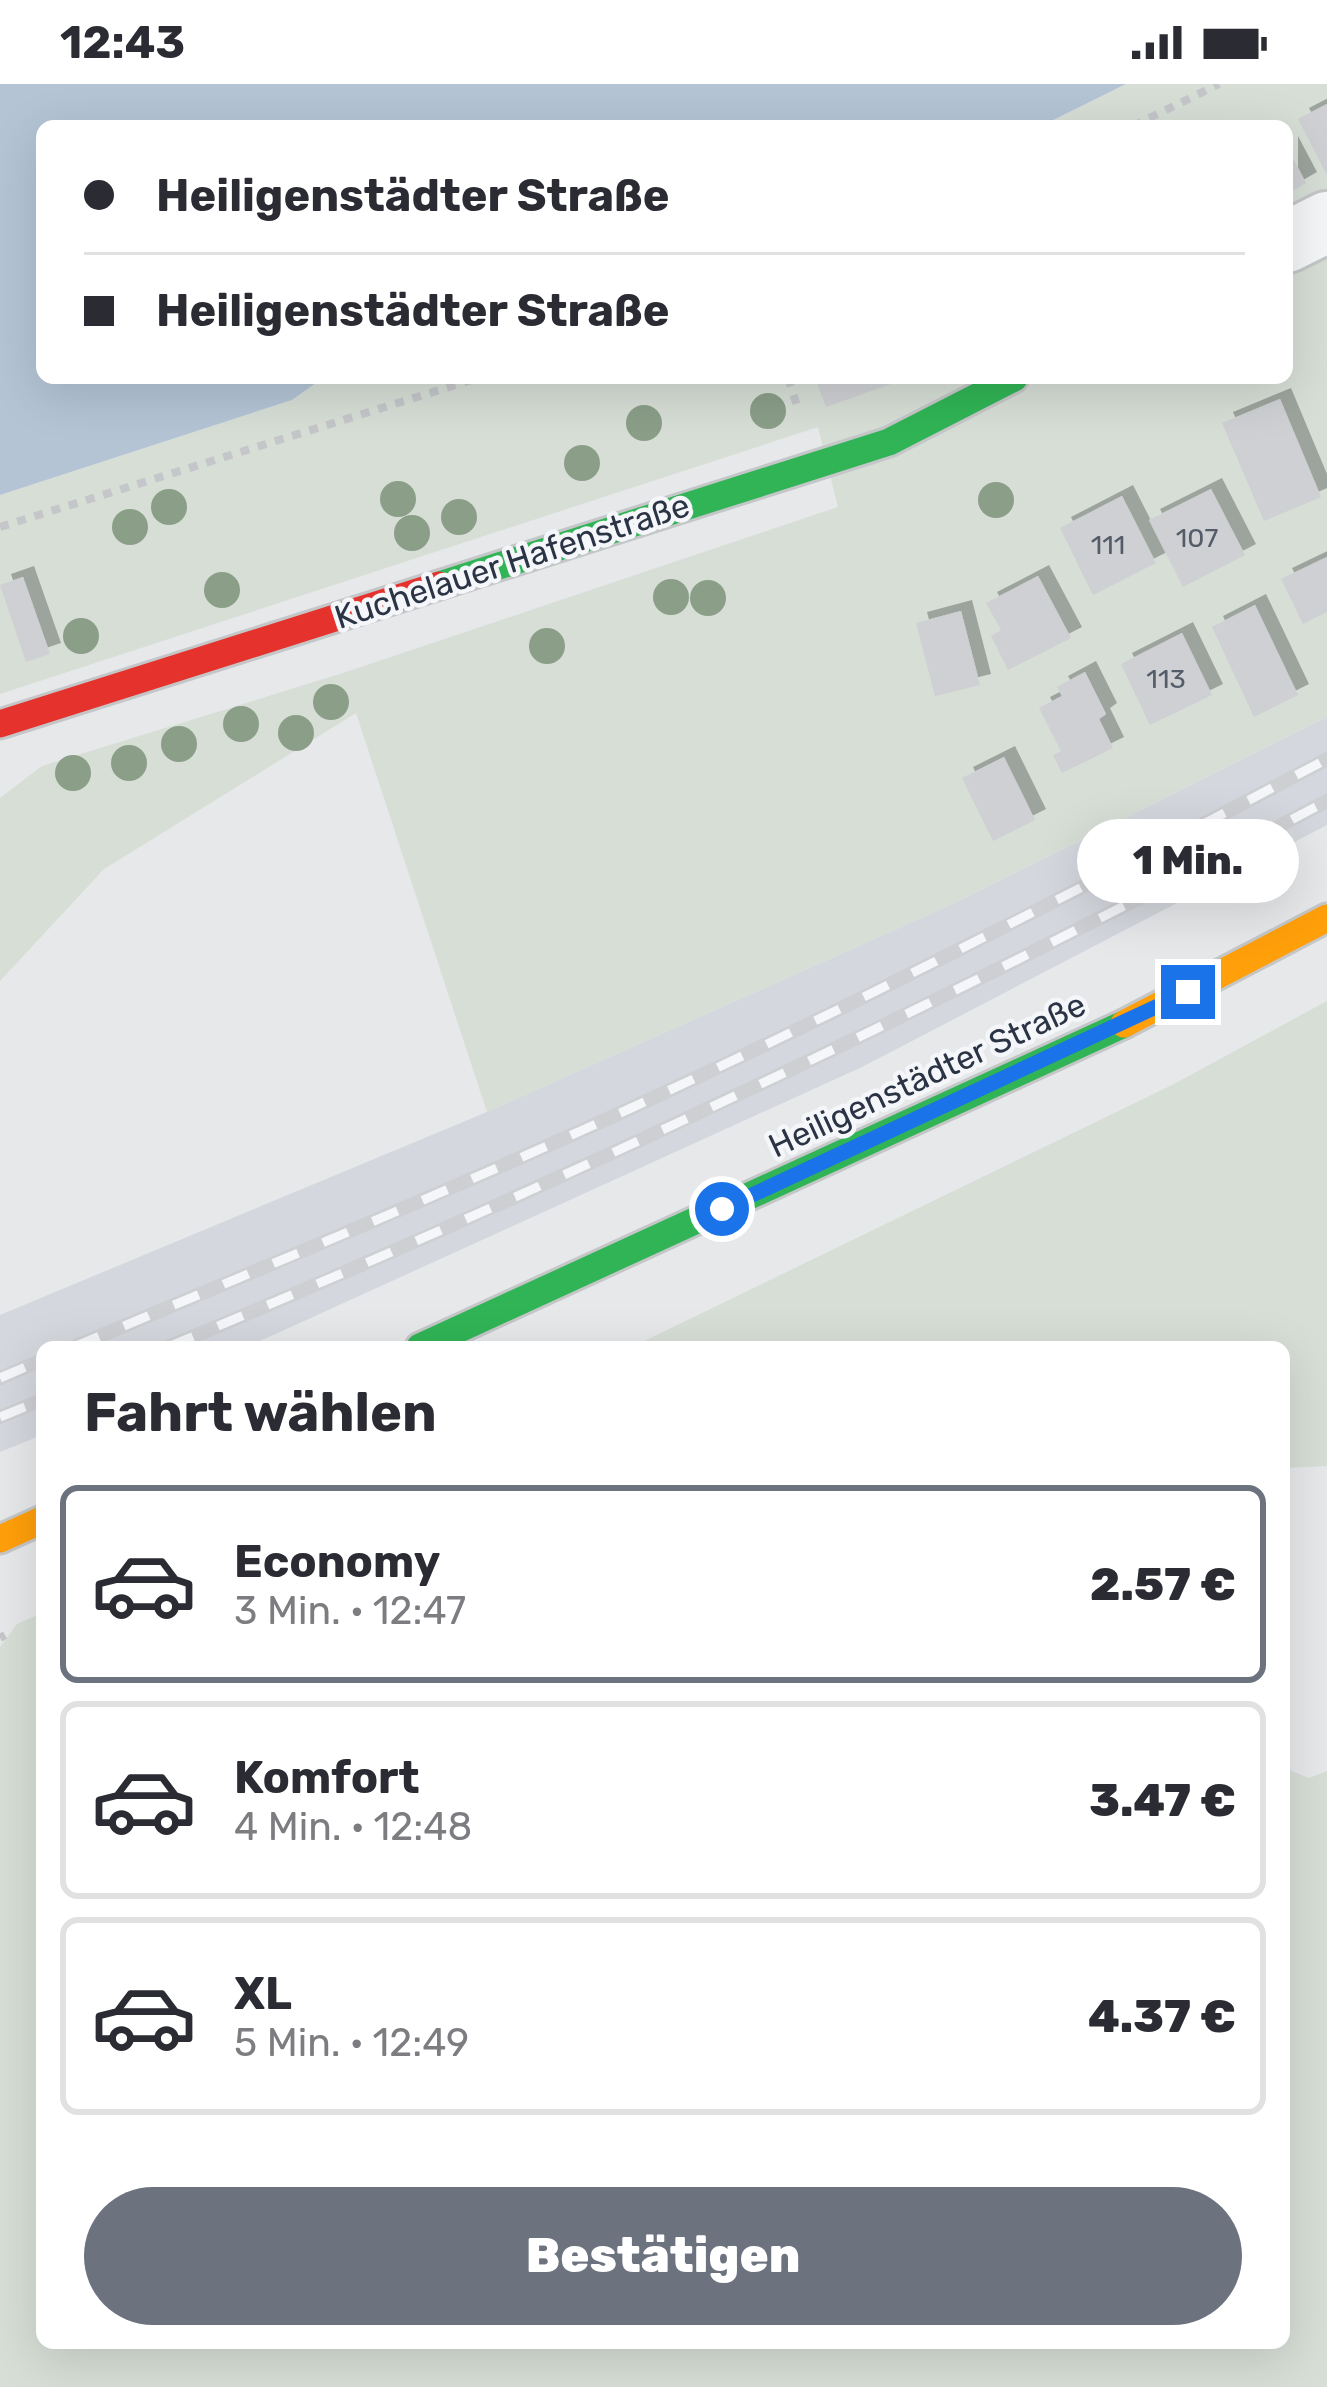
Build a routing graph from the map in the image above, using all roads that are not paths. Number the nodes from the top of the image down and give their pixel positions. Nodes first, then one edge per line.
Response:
1 (1327, 222) edge
2 (1293, 239) edge
3 (1003, 384) edge
4 (0, 724) edge
5 (1327, 918) edge
6 (433, 1341) edge
7 (36, 1523) edge
8 (0, 1539) edge

1 - 2 street
3 - 4 street, Kuchelauer Hafenstraße
5 - 6 street, Heiligenstädter Straße
7 - 8 street

